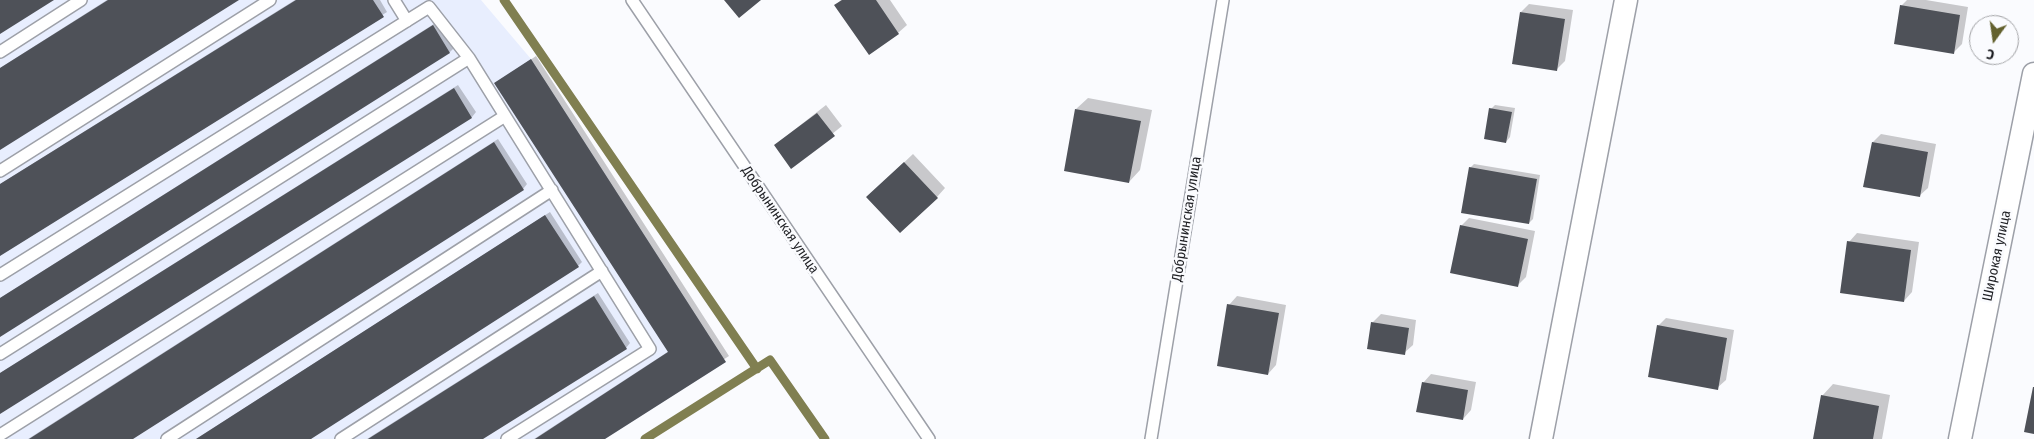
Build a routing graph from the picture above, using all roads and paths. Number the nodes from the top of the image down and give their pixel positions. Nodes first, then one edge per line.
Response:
1 (81, 0) edge
2 (270, 0) edge
3 (394, 0) edge
4 (632, 0) edge
5 (1223, 0) edge
6 (1626, 0) edge
7 (407, 21) junction
8 (0, 52) edge
9 (469, 58) junction
10 (2034, 74) edge
11 (505, 116) junction
12 (0, 171) edge
13 (552, 190) junction
14 (602, 271) junction
15 (0, 275) edge
16 (0, 354) edge
17 (0, 435) edge
18 (167, 439) edge
19 (341, 439) edge
20 (507, 439) edge
21 (929, 439) edge
22 (1151, 439) edge
23 (1541, 439) edge
24 (1960, 439) edge

1 - 8 lane
2 - 12 lane
3 - 7 lane
4 - 21 lane, Добрынинская улица
5 - 22 lane, Добрынинская улица
6 - 23 street
7 - 9 lane
7 - 15 lane
9 - 11 lane
9 - 16 lane
10 - 24 street, Широкая улица
11 - 13 lane
11 - 17 lane
13 - 14 lane
13 - 18 lane
14 - 19 lane
14 - 20 lane

